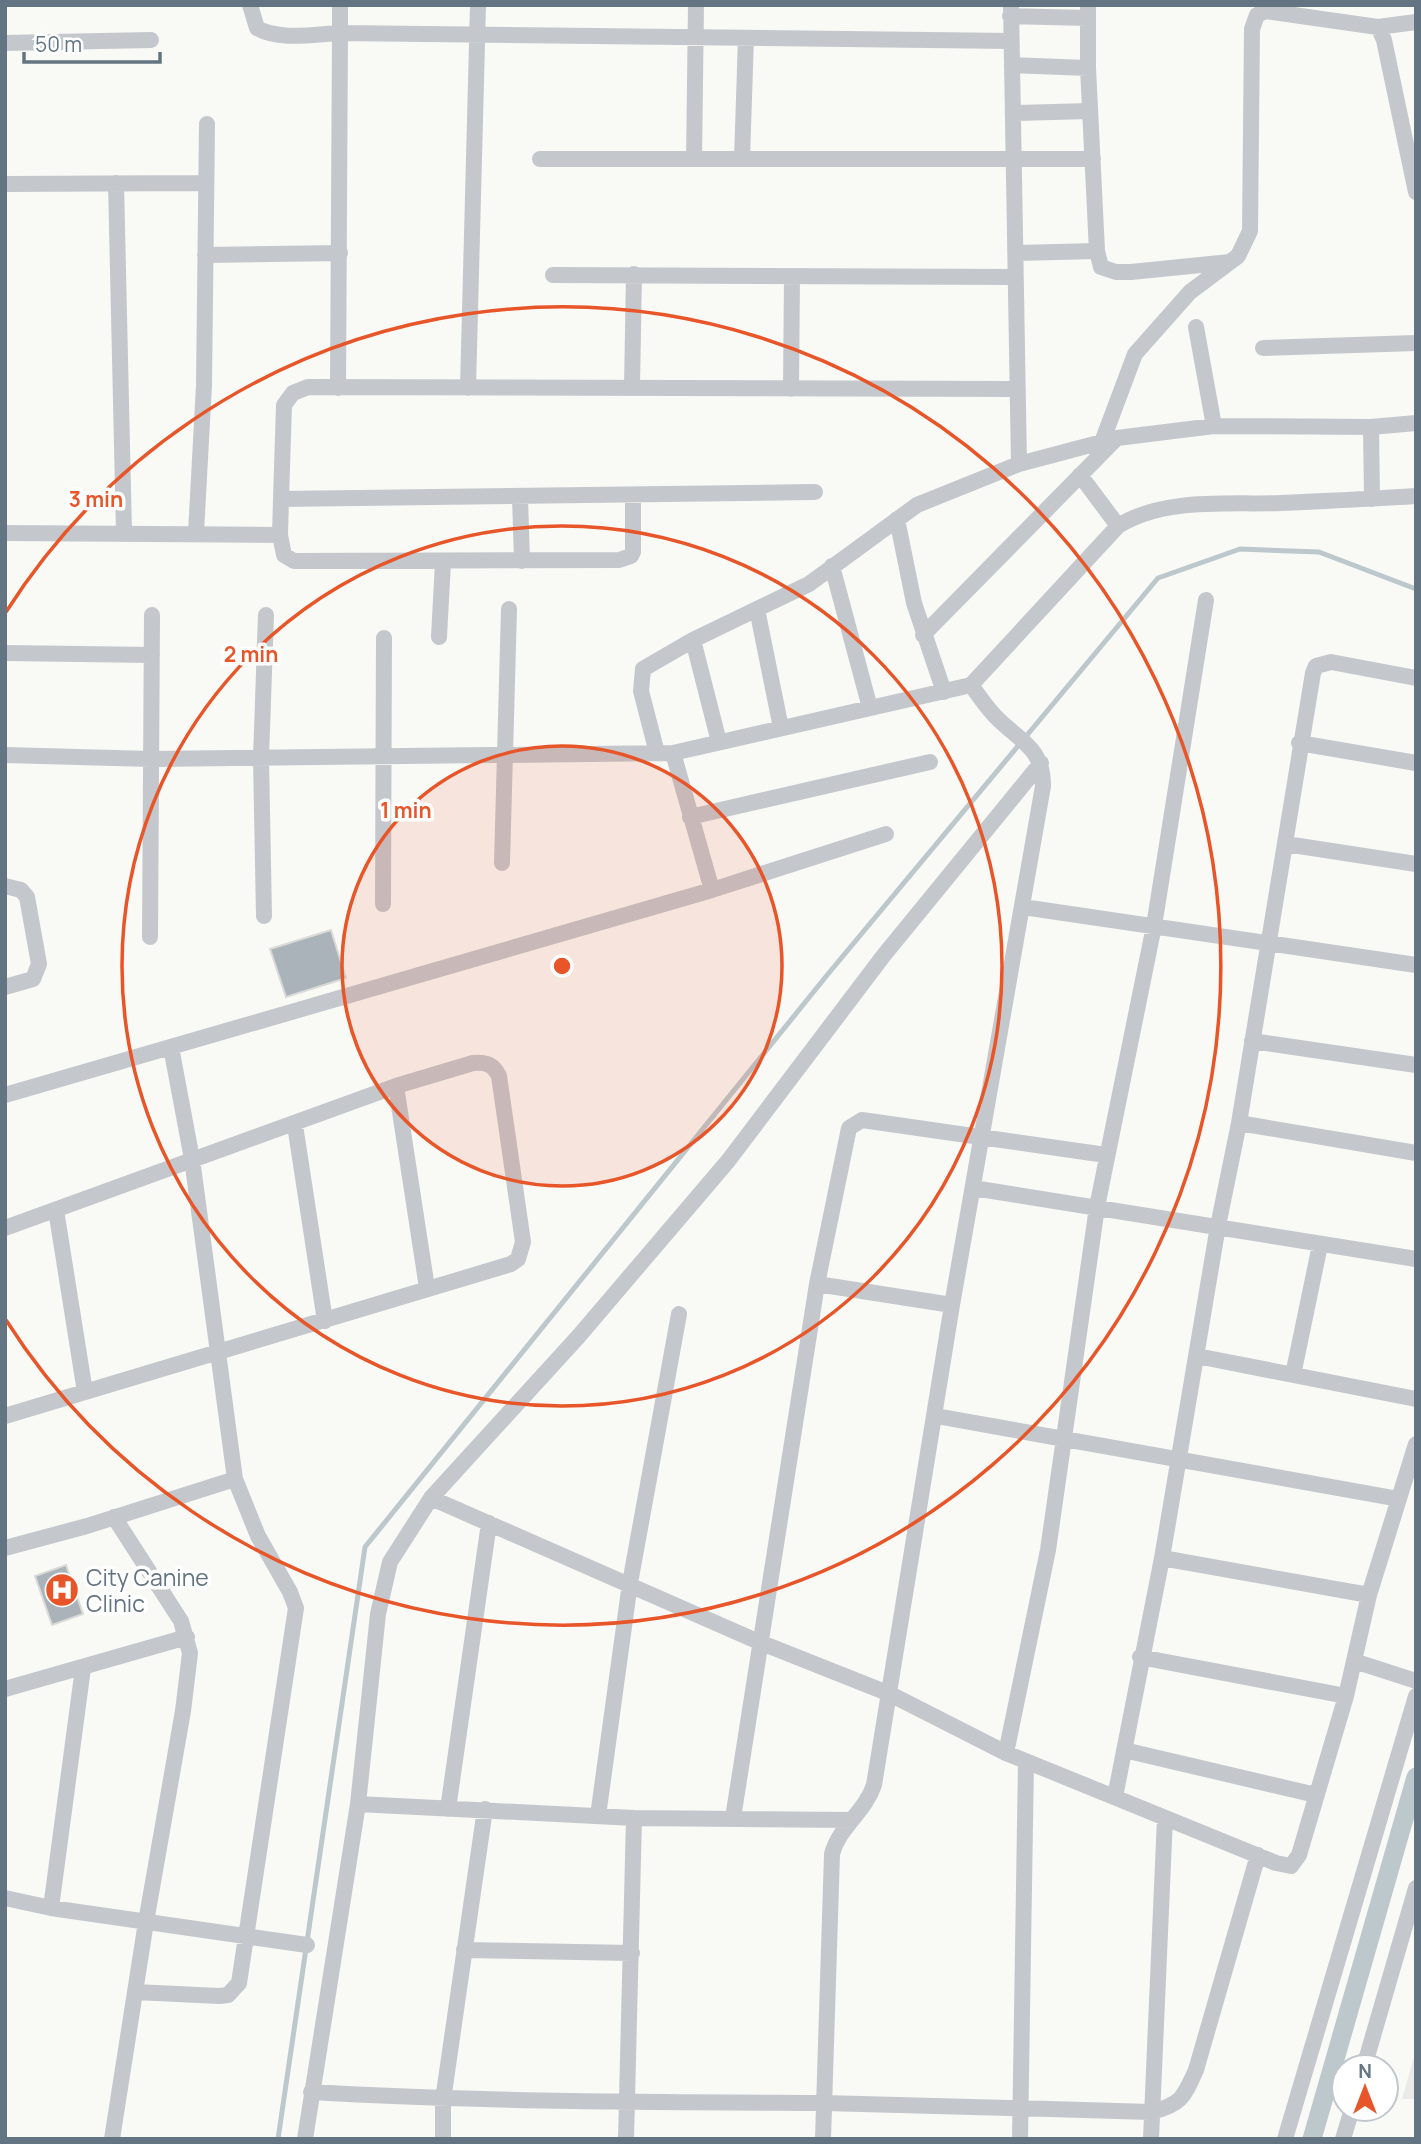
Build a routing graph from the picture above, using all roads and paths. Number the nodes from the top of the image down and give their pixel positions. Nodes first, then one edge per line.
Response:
1 (250, 5) edge
2 (340, 5) edge
3 (478, 5) edge
4 (696, 5) edge
5 (1256, 10) edge
6 (1010, 11) edge
7 (1088, 12) edge
8 (1416, 22) edge
9 (1378, 27) junction
10 (341, 33) junction
11 (478, 33) junction
12 (697, 38) junction
13 (746, 38) junction
14 (151, 40) dead end
15 (1011, 41) junction
16 (5, 43) edge
17 (1012, 65) junction
18 (1088, 68) junction
19 (1090, 111) junction
20 (1013, 113) junction
21 (207, 124) dead end
22 (540, 159) dead end
23 (694, 159) junction
24 (742, 159) junction
25 (1015, 159) junction
26 (1093, 159) junction
27 (116, 183) junction
28 (206, 183) junction
29 (5, 184) edge
30 (1416, 190) edge
31 (1097, 251) junction
32 (341, 253) junction
33 (1016, 253) junction
34 (205, 254) junction
35 (1231, 262) junction
36 (634, 274) junction
37 (553, 275) dead end
38 (792, 277) junction
39 (1015, 277) junction
40 (1196, 327) dead end
41 (1416, 343) edge
42 (1263, 348) dead end
43 (632, 387) junction
44 (338, 388) junction
45 (468, 388) junction
46 (791, 388) junction
47 (1016, 388) junction
48 (1416, 424) edge
49 (1214, 426) junction
50 (1371, 427) junction
51 (1110, 440) junction
52 (1019, 464) junction
53 (1080, 475) junction
54 (815, 492) dead end
55 (633, 496) junction
56 (1416, 496) edge
57 (520, 498) junction
58 (281, 499) junction
59 (1372, 499) junction
60 (897, 519) junction
61 (1118, 526) junction
62 (5, 533) edge
63 (124, 533) junction
64 (197, 533) junction
65 (280, 535) junction
66 (522, 561) junction
67 (443, 562) junction
68 (832, 566) junction
69 (1206, 600) dead end
70 (509, 609) dead end
71 (757, 609) junction
72 (152, 615) dead end
73 (266, 615) dead end
74 (923, 635) junction
75 (439, 637) dead end
76 (384, 638) dead end
77 (693, 640) junction
78 (5, 653) edge
79 (152, 655) junction
80 (1416, 678) edge
81 (971, 685) junction
82 (944, 692) junction
83 (870, 708) junction
84 (781, 728) junction
85 (719, 742) junction
86 (1299, 743) junction
87 (665, 753) junction
88 (5, 755) edge
89 (507, 755) junction
90 (382, 756) junction
91 (1038, 757) junction
92 (261, 758) junction
93 (151, 759) junction
94 (930, 762) dead end
95 (1416, 763) edge
96 (690, 817) junction
97 (886, 834) dead end
98 (1286, 844) junction
99 (502, 863) dead end
100 (1416, 864) edge
101 (5, 886) edge
102 (712, 890) junction
103 (383, 904) dead end
104 (1023, 907) junction
105 (264, 916) dead end
106 (1154, 926) junction
107 (150, 937) dead end
108 (1269, 941) junction
109 (1416, 965) edge
110 (5, 987) edge
111 (1252, 1041) junction
112 (171, 1047) junction
113 (1416, 1065) edge
114 (396, 1086) junction
115 (5, 1095) edge
116 (1239, 1123) junction
117 (295, 1125) junction
118 (982, 1136) junction
119 (1416, 1153) edge
120 (1106, 1155) junction
121 (192, 1160) junction
122 (973, 1188) junction
123 (1097, 1207) junction
124 (56, 1210) junction
125 (1218, 1226) junction
126 (5, 1228) edge
127 (1320, 1245) junction
128 (1416, 1259) edge
129 (817, 1284) junction
130 (427, 1288) junction
131 (952, 1305) junction
132 (679, 1314) dead end
133 (325, 1321) junction
134 (218, 1353) junction
135 (1197, 1356) junction
136 (1293, 1375) junction
137 (85, 1392) junction
138 (1416, 1398) edge
139 (5, 1416) edge
140 (936, 1416) junction
141 (1064, 1440) junction
142 (1416, 1444) edge
143 (1177, 1459) junction
144 (235, 1479) junction
145 (431, 1498) junction
146 (1399, 1499) junction
147 (114, 1517) junction
148 (489, 1524) junction
149 (5, 1548) edge
150 (1162, 1558) junction
151 (629, 1583) junction
152 (1369, 1595) junction
153 (187, 1637) junction
154 (759, 1642) junction
155 (1140, 1657) junction
156 (1354, 1661) junction
157 (83, 1668) junction
158 (1416, 1681) edge
159 (5, 1689) edge
160 (890, 1694) junction
161 (1346, 1696) junction
162 (1416, 1696) edge
163 (1124, 1750) junction
164 (1006, 1753) junction
165 (1026, 1761) junction
166 (1316, 1795) junction
167 (1115, 1797) junction
168 (358, 1804) junction
169 (448, 1809) junction
170 (485, 1810) junction
171 (598, 1816) junction
172 (634, 1818) junction
173 (733, 1818) junction
174 (1165, 1818) junction
175 (852, 1821) junction
176 (1258, 1855) junction
177 (1416, 1888) edge
178 (5, 1898) edge
179 (51, 1908) junction
180 (146, 1922) junction
181 (246, 1936) junction
182 (307, 1945) dead end
183 (464, 1950) junction
184 (632, 1953) junction
185 (135, 1992) junction
186 (1368, 2053) edge
187 (311, 2092) junction
188 (443, 2100) junction
189 (627, 2104) junction
190 (824, 2104) junction
191 (1021, 2108) junction
192 (1152, 2112) junction
193 (112, 2139) edge
194 (305, 2139) edge
195 (443, 2139) edge
196 (626, 2139) edge
197 (823, 2139) edge
198 (1020, 2139) edge
199 (1151, 2139) edge
200 (1285, 2139) edge

1 - 10 street
2 - 10 street
3 - 11 street
4 - 12 street
5 - 9 street
5 - 35 street
6 - 7 street
6 - 15 street
7 - 18 street
8 - 9 street
9 - 30 street
10 - 11 street
10 - 32 street
11 - 12 street
11 - 45 street
12 - 13 street
12 - 23 street
13 - 15 street
13 - 24 street
14 - 16 street
15 - 17 street
17 - 18 street
17 - 20 street
18 - 19 street
19 - 20 street
19 - 26 street
20 - 25 street
21 - 28 street
22 - 23 street
23 - 24 street
24 - 25 street
25 - 26 street
25 - 33 street
26 - 31 street
27 - 28 street
27 - 29 street
27 - 63 street
28 - 34 street
31 - 33 street
31 - 35 street
32 - 34 street
32 - 44 street
33 - 39 street
34 - 64 street
35 - 51 street
36 - 37 street
36 - 38 street
36 - 43 street
38 - 39 street
38 - 46 street
39 - 47 street
40 - 49 street
41 - 42 street
43 - 45 street
43 - 46 street
44 - 45 street
44 - 58 street
46 - 47 street
47 - 52 street
48 - 50 street
49 - 50 street
49 - 51 street
50 - 59 street
51 - 52 street
51 - 53 street
52 - 60 street
53 - 61 street
53 - 74 street
54 - 55 street
55 - 57 street
55 - 66 street
56 - 59 street
57 - 58 street
57 - 66 street
58 - 65 street
59 - 61 street
60 - 68 street
60 - 74 street
61 - 81 street
62 - 63 street
63 - 64 street
64 - 65 street
65 - 67 street
66 - 67 street
67 - 75 street
68 - 71 street
68 - 83 street
69 - 106 street
70 - 89 street
71 - 77 street
71 - 84 street
72 - 79 street
73 - 92 street
74 - 82 street
76 - 90 street
77 - 85 street
77 - 87 street
78 - 79 street
79 - 93 street
80 - 86 street
81 - 82 street
81 - 91 street
82 - 83 street
83 - 84 street
84 - 85 street
85 - 87 street
86 - 95 street
86 - 98 street
87 - 89 street
87 - 96 street
88 - 93 street
89 - 90 street
89 - 99 street
90 - 92 street
90 - 103 street
91 - 104 street
91 - 145 street
92 - 93 street
92 - 105 street
93 - 107 street
94 - 96 street
96 - 102 street
97 - 102 street
98 - 100 street
98 - 108 street
101 - 110 street
102 - 112 street
104 - 106 street
104 - 118 street
106 - 108 street
106 - 120 street
108 - 109 street
108 - 111 street
111 - 113 street
111 - 116 street
112 - 115 street
112 - 121 street
114 - 117 street
114 - 130 street
114 - 130 street
116 - 119 street
116 - 125 street
117 - 121 street
117 - 133 street
118 - 120 street
118 - 122 street
118 - 129 street
120 - 123 street
121 - 124 street
121 - 134 street
122 - 123 street
122 - 131 street
123 - 125 street
123 - 141 street
124 - 126 street
124 - 137 street
125 - 127 street
125 - 135 street
127 - 128 street
127 - 136 street
129 - 131 street
129 - 154 street
130 - 133 street
131 - 140 street
132 - 151 street
133 - 134 street
134 - 137 street
134 - 144 street
135 - 136 street
135 - 143 street
136 - 138 street
137 - 139 street
140 - 141 street
140 - 160 street
141 - 143 street
141 - 164 street
142 - 146 street
143 - 146 street
143 - 150 street
144 - 147 street
144 - 181 street
145 - 148 street
145 - 168 street
146 - 152 street
147 - 149 street
147 - 153 street
148 - 151 street
148 - 169 street
150 - 152 street
150 - 155 street
151 - 154 street
151 - 171 street
152 - 156 street
153 - 157 street
153 - 180 street
154 - 160 street
154 - 173 street
155 - 161 street
155 - 163 street
156 - 158 street
156 - 161 street
157 - 159 street
157 - 179 street
160 - 164 street
160 - 175 street
161 - 166 street
162 - 200 street
163 - 166 street
163 - 167 street
164 - 165 street
165 - 167 street
165 - 191 street
166 - 176 street
167 - 174 street
168 - 169 street
168 - 187 street
169 - 170 street
170 - 171 street
170 - 183 street
171 - 172 street
172 - 173 street
172 - 184 street
173 - 175 street
174 - 176 street
174 - 192 street
175 - 190 street
176 - 192 street
177 - 186 street
178 - 179 street
179 - 180 street
180 - 181 street
180 - 185 street
181 - 182 street
181 - 185 street
183 - 184 street
183 - 188 street
184 - 189 street
185 - 193 street
187 - 188 street
187 - 194 street
188 - 189 street
188 - 195 street
189 - 190 street
189 - 196 street
190 - 191 street
190 - 197 street
191 - 192 street
191 - 198 street
192 - 199 street

